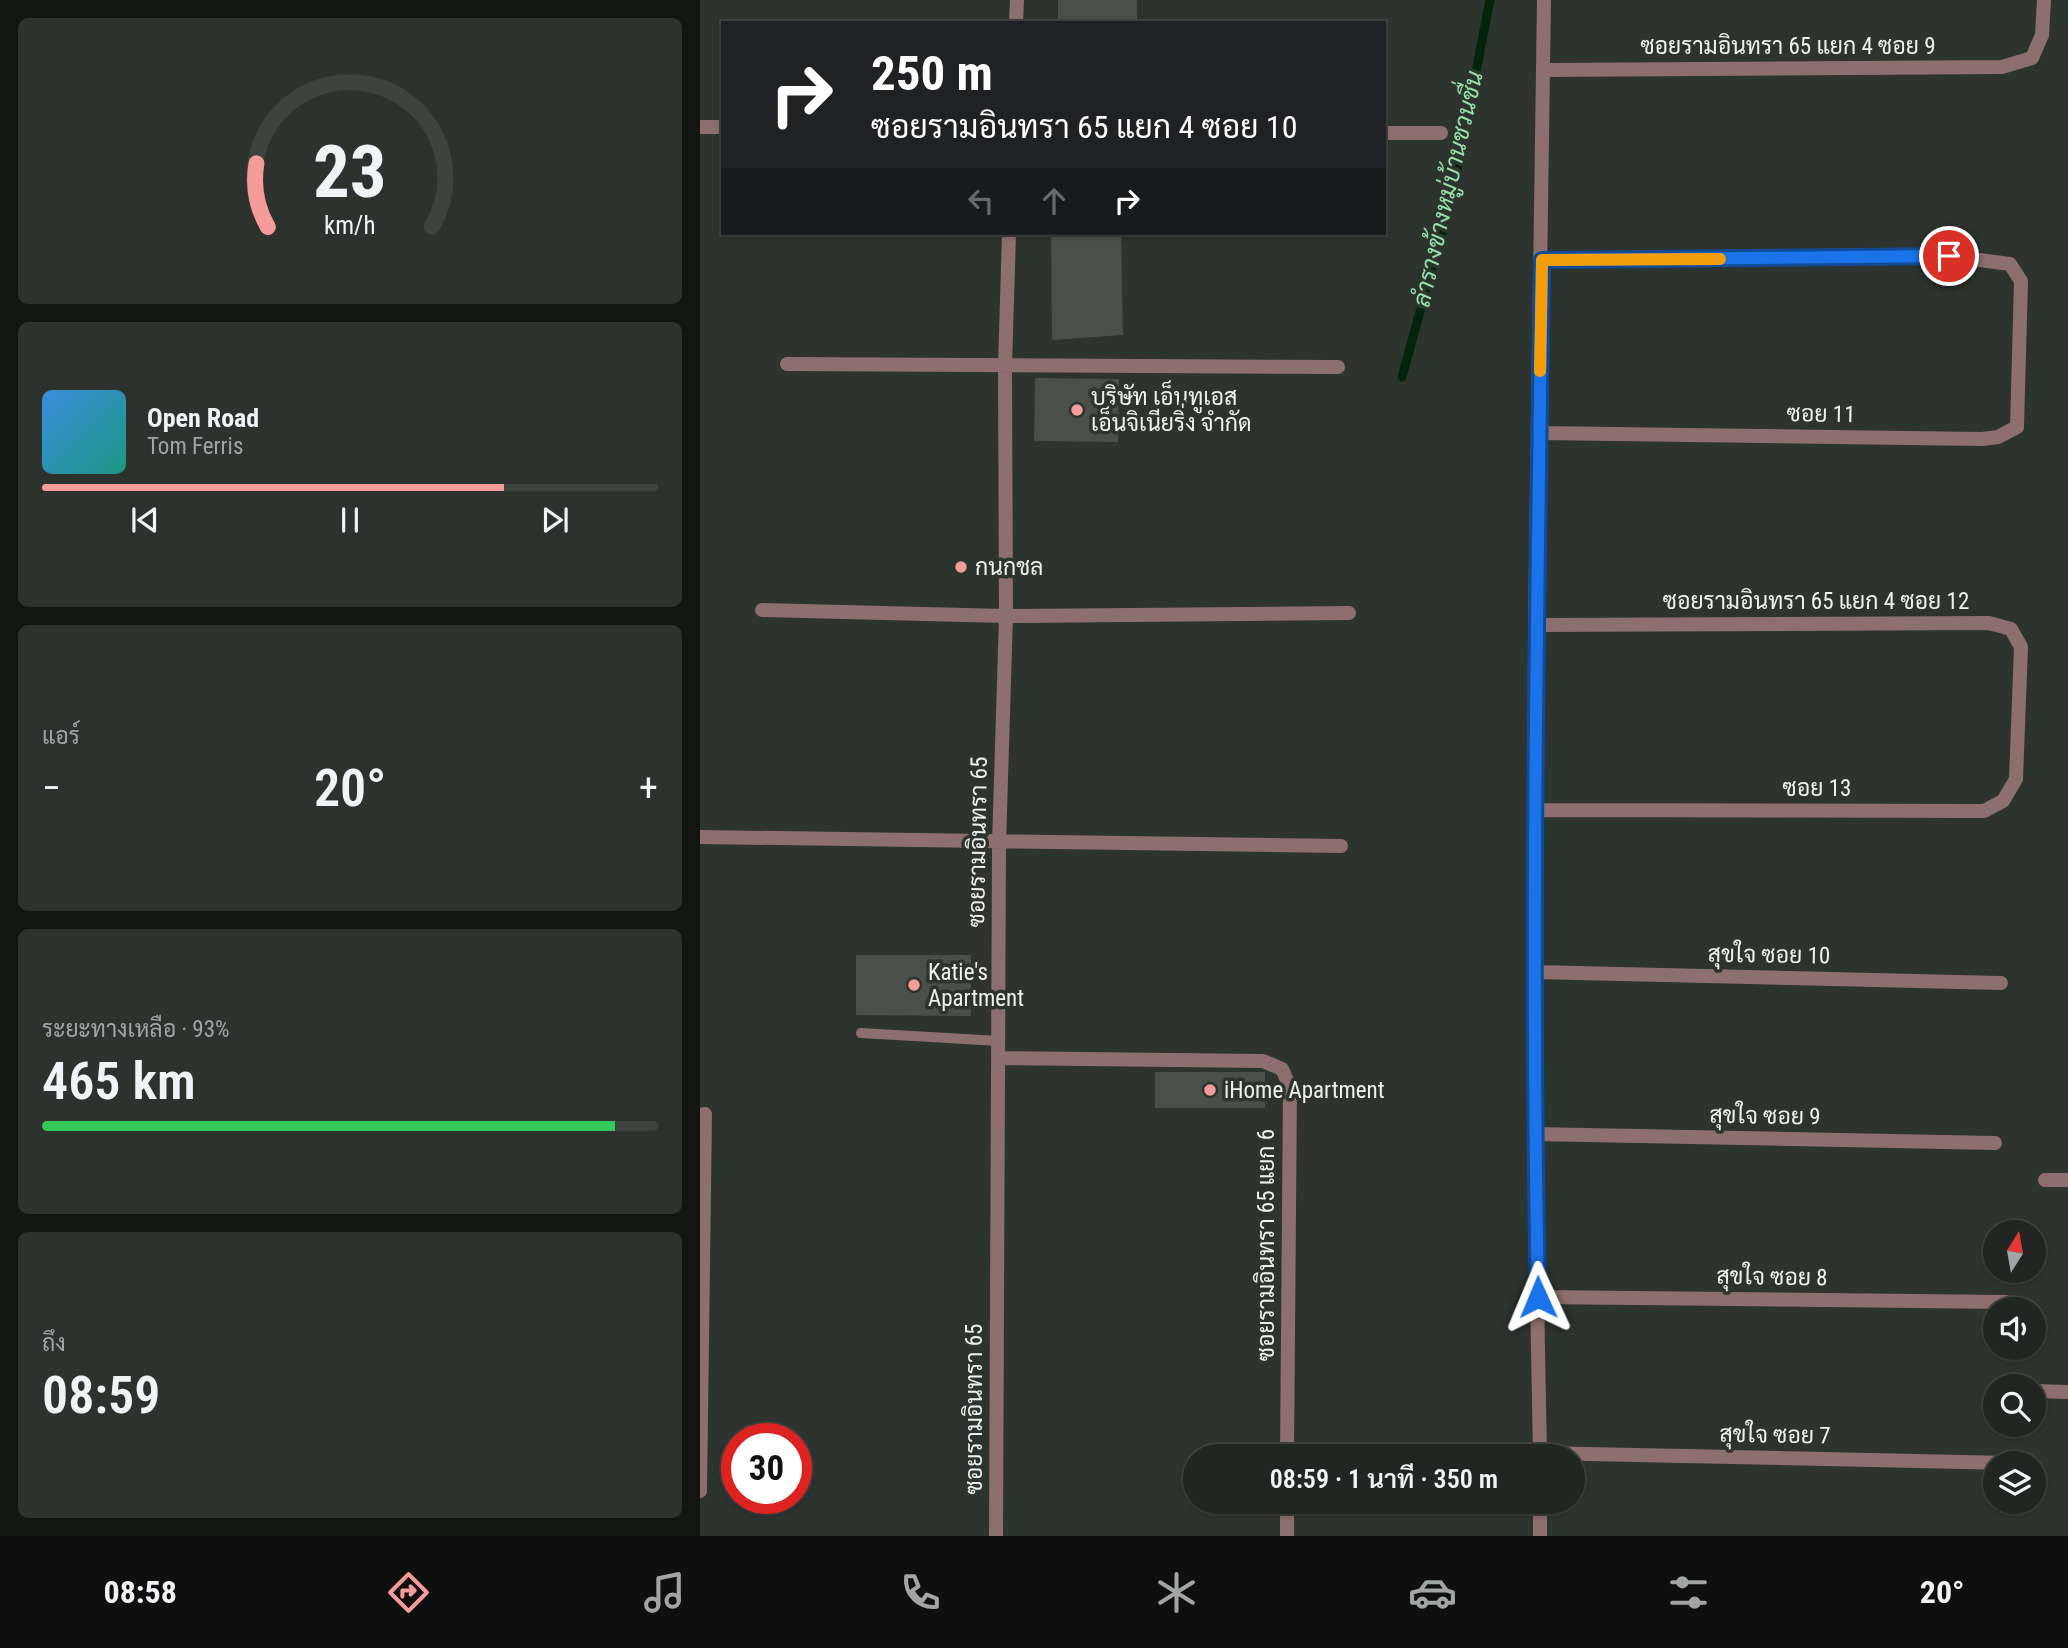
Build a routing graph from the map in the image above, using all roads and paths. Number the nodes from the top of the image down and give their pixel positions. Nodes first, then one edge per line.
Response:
1 (1017, 0) edge
2 (1544, 0) edge
3 (2044, 0) edge
4 (1016, 21) edge
5 (1543, 70) junction
6 (700, 127) edge
7 (721, 127) edge
8 (1386, 133) edge
9 (1441, 133) dead end
10 (1009, 235) edge
11 (1542, 260) junction
12 (787, 364) dead end
13 (1338, 367) dead end
14 (1005, 368) junction
15 (1539, 433) junction
16 (762, 610) dead end
17 (1349, 613) dead end
18 (1006, 617) junction
19 (1535, 625) junction
20 (2018, 712) joint
21 (1536, 810) junction
22 (700, 837) edge
23 (999, 844) junction
24 (1341, 846) dead end
25 (1535, 972) junction
26 (2001, 983) dead end
27 (861, 1033) dead end
28 (999, 1041) junction
29 (999, 1058) junction
30 (703, 1114) edge
31 (1534, 1134) junction
32 (1995, 1143) dead end
33 (2045, 1180) dead end
34 (2068, 1180) edge
35 (1538, 1297) junction
36 (1983, 1302) edge
37 (2046, 1391) edge
38 (2068, 1392) edge
39 (701, 1395) edge
40 (1287, 1444) edge
41 (1539, 1444) edge
42 (1585, 1456) edge
43 (1983, 1463) edge
44 (700, 1490) edge
45 (1287, 1514) edge
46 (1540, 1514) edge
47 (996, 1536) edge
48 (1287, 1536) edge
49 (1540, 1536) edge

1 - 4 street
2 - 5 street
3 - 5 street, ซอยรามอินทรา 65 แยก 4 ซอย 9
5 - 11 street
6 - 7 street
8 - 9 street
10 - 14 street, ซอยรามอินทรา 65
11 - 15 street
11 - 15 street, ซอย 11
12 - 14 street
13 - 14 street
14 - 18 street, ซอยรามอินทรา 65
15 - 19 street
16 - 18 street
17 - 18 street
18 - 23 street, ซอยรามอินทรา 65
19 - 20 street, ซอยรามอินทรา 65 แยก 4 ซอย 12
19 - 21 street
20 - 21 street, ซอย 13
21 - 25 street
22 - 23 street
23 - 24 street
23 - 28 street, ซอยรามอินทรา 65
25 - 26 street, สุขใจ ซอย 10
25 - 31 street
27 - 28 lane
28 - 29 street, ซอยรามอินทรา 65
29 - 40 street, ซอยรามอินทรา 65 แยก 6
29 - 47 street, ซอยรามอินทรา 65
30 - 39 street
31 - 32 street, สุขใจ ซอย 9
31 - 35 street
33 - 34 street
35 - 36 street, สุขใจ ซอย 8
35 - 41 street
37 - 38 street
39 - 44 street
42 - 43 street, สุขใจ ซอย 7
45 - 48 street
46 - 49 street

